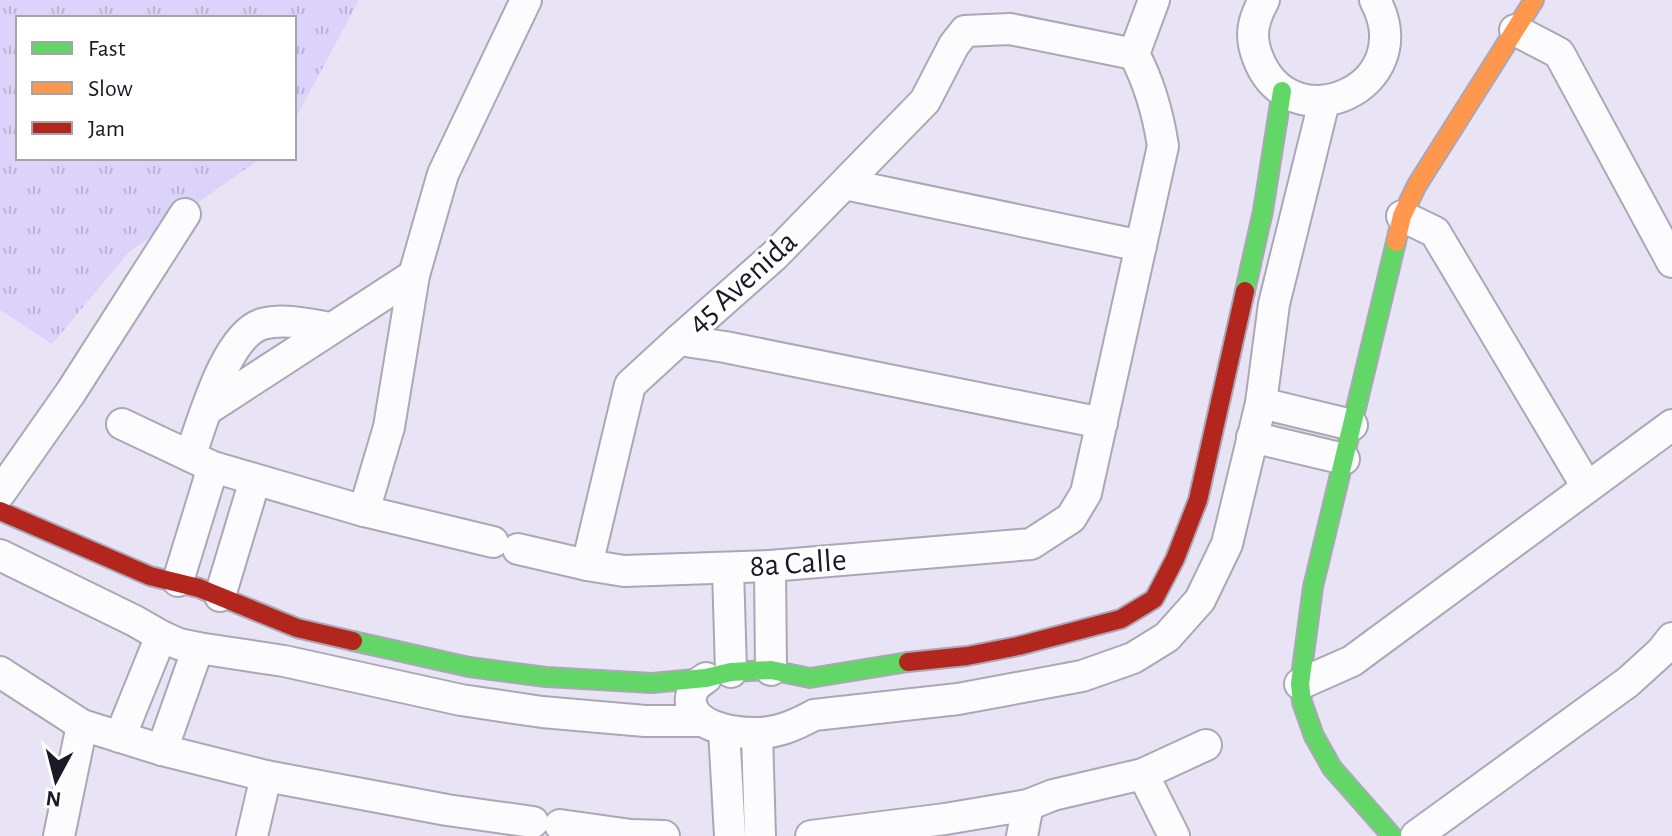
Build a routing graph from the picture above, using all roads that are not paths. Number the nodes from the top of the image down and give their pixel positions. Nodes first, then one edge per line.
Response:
1 (526, 0) edge
2 (1154, 0) edge
3 (1264, 0) edge
4 (1375, 0) edge
5 (1534, 0) edge
6 (1515, 30) junction
7 (1134, 54) junction
8 (1282, 91) junction
9 (1324, 102) junction
10 (845, 184) junction
11 (185, 214) dead end
12 (1402, 216) junction
13 (1141, 246) junction
14 (1672, 262) edge
15 (414, 275) junction
16 (330, 328) junction
17 (679, 340) junction
18 (1261, 403) junction
19 (208, 409) junction
20 (1102, 423) junction
21 (122, 424) dead end
22 (1352, 425) junction
23 (1672, 425) edge
24 (1252, 437) junction
25 (1344, 459) junction
26 (202, 462) junction
27 (255, 480) junction
28 (1587, 487) junction
29 (0, 493) edge
30 (0, 511) edge
31 (364, 511) junction
32 (0, 555) edge
33 (587, 565) junction
34 (770, 566) junction
35 (728, 568) junction
36 (164, 579) junction
37 (227, 600) junction
38 (148, 629) junction
39 (1672, 638) edge
40 (207, 650) junction
41 (771, 670) junction
42 (0, 672) edge
43 (719, 675) junction
44 (810, 678) junction
45 (1300, 684) junction
46 (814, 715) junction
47 (82, 725) junction
48 (714, 726) junction
49 (757, 734) junction
50 (120, 737) junction
51 (1206, 745) dead end
52 (162, 750) junction
53 (1143, 774) junction
54 (266, 776) junction
55 (1028, 805) junction
56 (444, 823) edge
57 (630, 835) edge
58 (59, 836) edge
59 (252, 836) edge
60 (664, 836) edge
61 (730, 836) edge
62 (760, 836) edge
63 (815, 836) edge
64 (1022, 836) edge
65 (1174, 836) edge
66 (1392, 836) edge
67 (1416, 836) edge

1 - 15 street
2 - 7 street
3 - 8 street
4 - 9 street
5 - 6 street
6 - 12 street
6 - 14 street
7 - 10 street, 45 Avenida
7 - 13 street
8 - 9 street
8 - 44 street
9 - 18 street
10 - 13 street
10 - 17 street, 45 Avenida
11 - 29 street
12 - 22 street
12 - 28 street
13 - 20 street
15 - 16 street
15 - 31 street
16 - 19 street
16 - 19 street
17 - 20 street
17 - 33 street, 45 Avenida
18 - 22 street
18 - 24 street
19 - 26 street
20 - 34 street, 8a Calle
21 - 26 street, 8a Calle
22 - 25 street
23 - 28 street
24 - 25 street
24 - 46 street
25 - 45 street
26 - 27 street, 8a Calle
26 - 36 street
27 - 31 street, 8a Calle
27 - 37 street
28 - 45 street
30 - 36 street
31 - 33 street, 8a Calle
32 - 38 street
33 - 35 street, 8a Calle
34 - 35 street, 8a Calle
34 - 41 street
35 - 43 street
36 - 37 street
36 - 38 street
37 - 40 street
37 - 43 street
38 - 40 street
38 - 50 street
39 - 67 street
40 - 48 street
40 - 52 street
41 - 43 street
41 - 44 street
42 - 47 street
43 - 48 street
44 - 46 street
45 - 66 street
46 - 49 street
47 - 50 street
47 - 58 street
48 - 49 street
48 - 61 street
49 - 62 street
50 - 52 street
51 - 53 street
52 - 54 street
53 - 55 street
53 - 65 street
54 - 56 street
54 - 59 street
55 - 63 street
55 - 64 street
56 - 57 street
57 - 60 street

